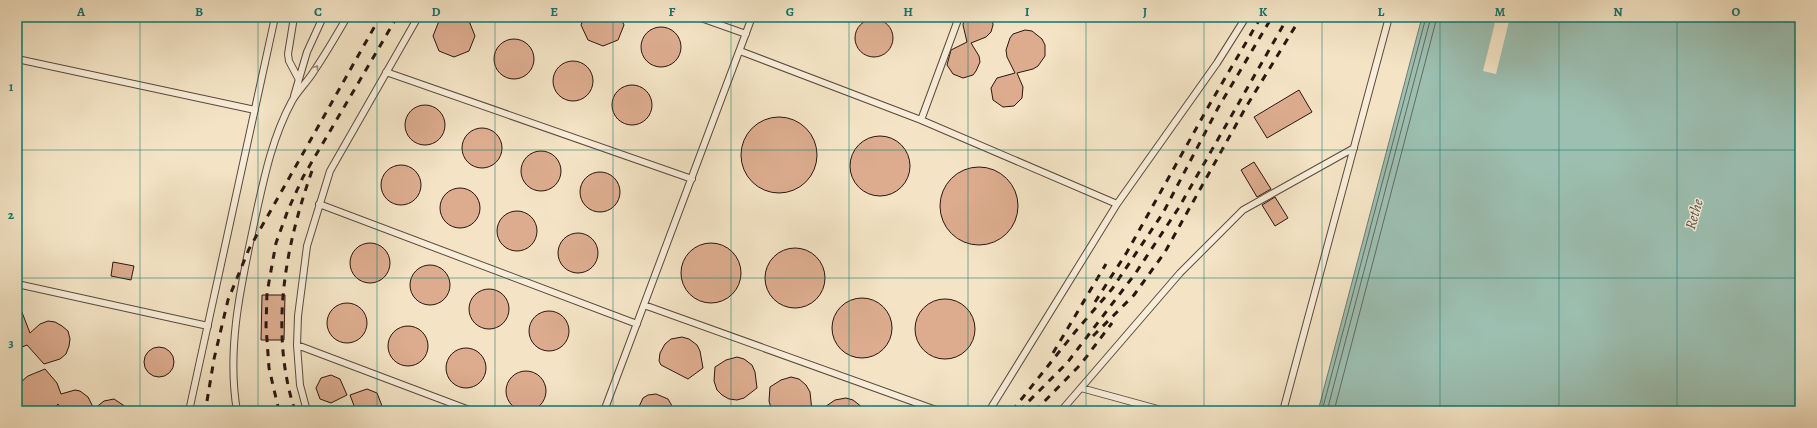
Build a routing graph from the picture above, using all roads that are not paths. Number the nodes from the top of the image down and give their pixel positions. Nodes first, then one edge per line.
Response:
1 (275, 17) edge
2 (294, 17) edge
3 (323, 17) edge
4 (347, 17) edge
5 (418, 17) edge
6 (698, 17) edge
7 (752, 17) edge
8 (959, 17) edge
9 (1246, 17) edge
10 (1389, 17) edge
11 (746, 34) junction
12 (740, 51) junction
13 (17, 60) edge
14 (386, 72) junction
15 (298, 78) junction
16 (293, 100) junction
17 (255, 110) junction
18 (921, 120) junction
19 (1354, 148) junction
20 (692, 179) junction
21 (319, 204) junction
22 (1118, 204) junction
23 (17, 284) edge
24 (644, 304) junction
25 (637, 324) junction
26 (208, 326) junction
27 (297, 345) junction
28 (1080, 388) junction
29 (189, 411) edge
30 (238, 411) edge
31 (307, 411) edge
32 (472, 411) edge
33 (604, 411) edge
34 (939, 411) edge
35 (989, 411) edge
36 (1061, 411) edge
37 (1165, 411) edge
38 (1283, 411) edge

1 - 17 lane
2 - 15 lane
3 - 15 lane
16 -> 4 lane
5 - 14 lane
6 - 11 lane
7 - 11 lane
8 - 18 lane
9 - 22 lane
10 - 19 lane
11 - 12 lane
12 - 18 lane
12 - 20 lane
13 - 17 lane
14 - 20 lane
14 - 21 lane
15 - 16 lane
16 - 30 lane
17 - 26 lane
18 - 22 lane
19 - 28 lane
19 - 38 lane
20 - 24 lane
21 - 25 lane
21 - 27 lane
22 - 35 lane
23 - 26 lane
24 - 25 lane
24 - 34 lane
25 - 33 lane
26 - 29 lane
27 - 31 lane
27 - 32 lane
28 - 36 lane
28 - 37 lane

